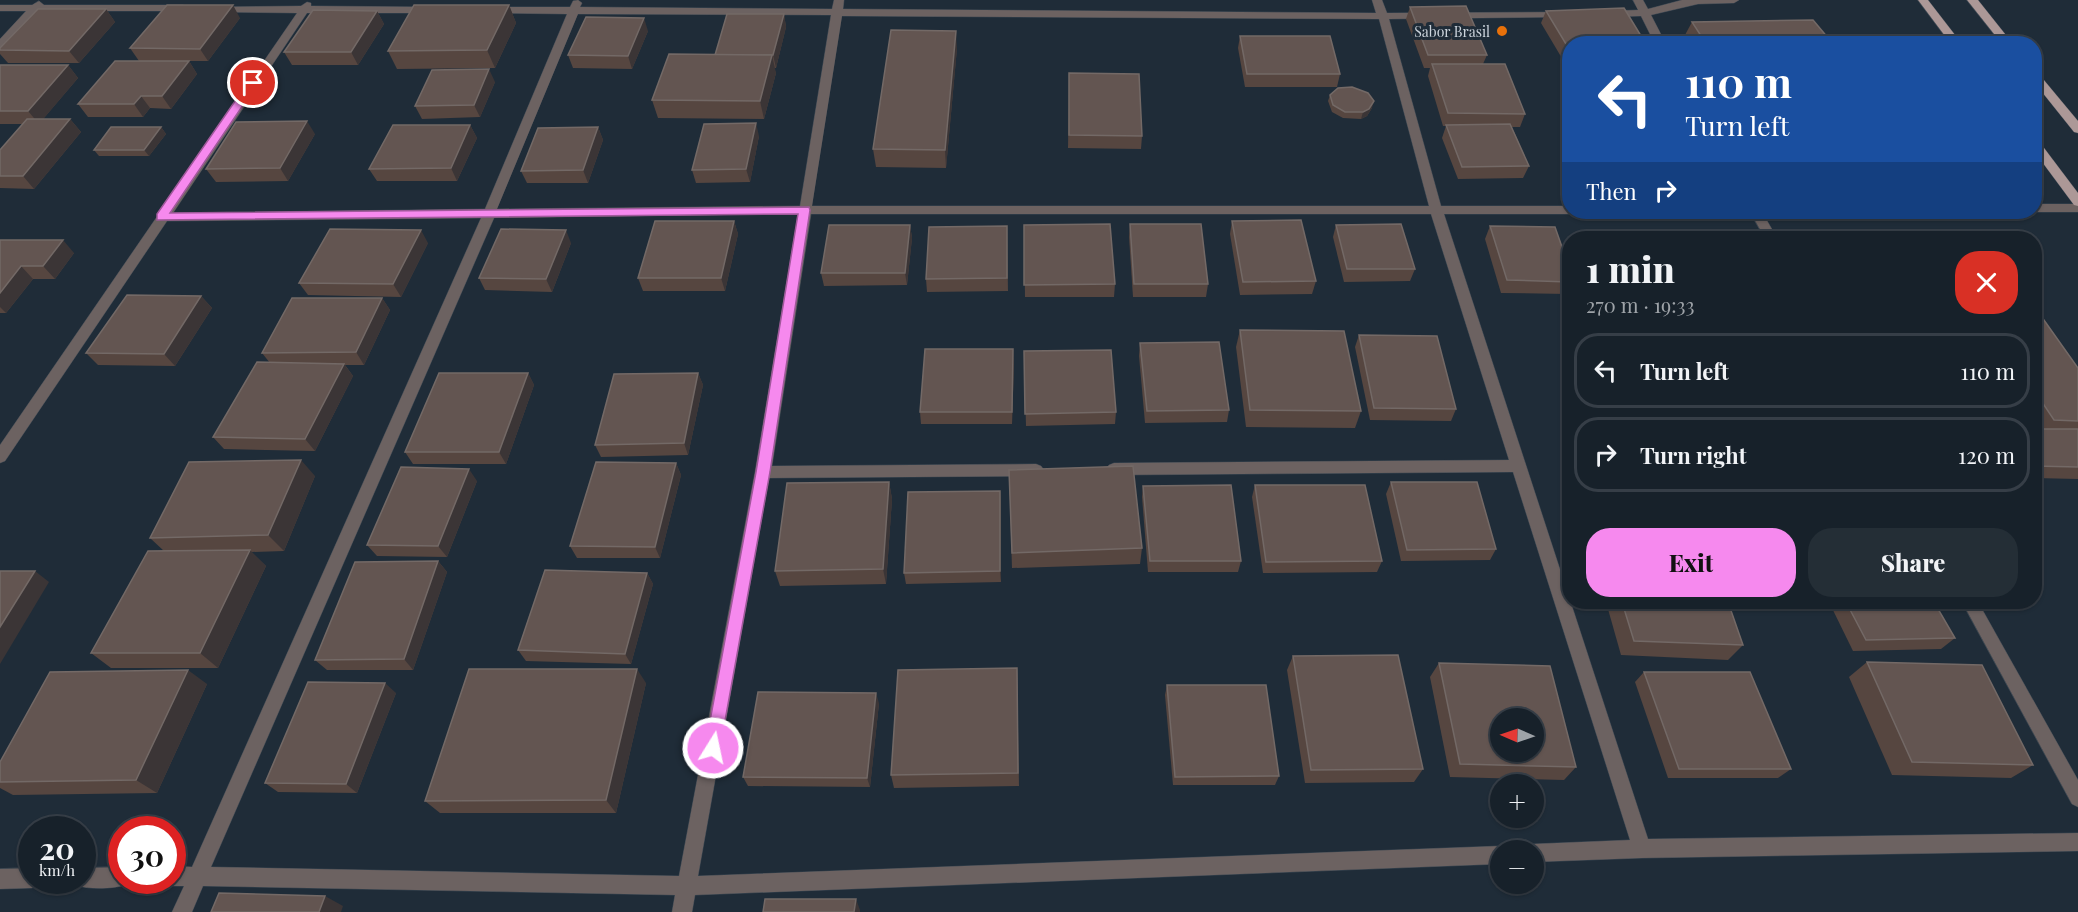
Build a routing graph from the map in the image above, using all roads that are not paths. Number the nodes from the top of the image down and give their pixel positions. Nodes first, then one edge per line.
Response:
1 (1377, 0) edge
2 (1638, 0) edge
3 (1681, 0) edge
4 (1734, 0) edge
5 (1923, 0) edge
6 (1972, 0) edge
7 (1694, 2) junction
8 (39, 4) edge
9 (307, 5) edge
10 (576, 5) edge
11 (837, 7) edge
12 (0, 8) edge
13 (444, 10) edge
14 (479, 10) edge
15 (1645, 13) junction
16 (1574, 14) edge
17 (1598, 14) edge
18 (1383, 16) junction
19 (1657, 36) edge
20 (1951, 36) edge
21 (2001, 36) edge
22 (0, 45) edge
23 (2042, 85) edge
24 (2078, 129) edge
25 (2042, 154) edge
26 (2078, 202) edge
27 (2042, 208) edge
28 (2078, 208) edge
29 (805, 210) junction
30 (1436, 210) junction
31 (1562, 210) edge
32 (489, 214) junction
33 (161, 217) junction
34 (0, 457) edge
35 (1518, 466) junction
36 (1051, 470) edge
37 (1099, 470) edge
38 (763, 472) junction
39 (1562, 602) edge
40 (1564, 609) edge
41 (1974, 609) edge
42 (2078, 798) edge
43 (2078, 842) edge
44 (1642, 849) junction
45 (1544, 853) edge
46 (1490, 855) edge
47 (186, 876) edge
48 (197, 876) junction
49 (18, 878) edge
50 (0, 879) edge
51 (687, 886) junction
52 (182, 912) edge
53 (682, 912) edge

1 - 18 street
2 - 15 street
3 - 7 street
4 - 7 street
5 - 20 main road
6 - 21 main road
7 - 15 street
8 - 9 street
8 - 12 street
8 - 22 street
9 - 13 street
9 - 33 street
10 - 11 street
10 - 14 street
10 - 32 street
11 - 18 street
11 - 29 street
15 - 17 street
15 - 19 street
16 - 18 street
18 - 30 street
23 - 24 main road
25 - 26 main road
27 - 28 street
29 - 30 street
29 - 32 street
29 - 38 street
30 - 31 street
30 - 35 street
32 - 33 street
32 - 48 street
33 - 34 street
35 - 37 street
35 - 39 street
36 - 38 street
38 - 51 street
40 - 44 street
41 - 42 street
43 - 44 street
44 - 45 street
46 - 51 street
47 - 48 street
48 - 51 street
48 - 52 street
49 - 50 street
51 - 53 street

